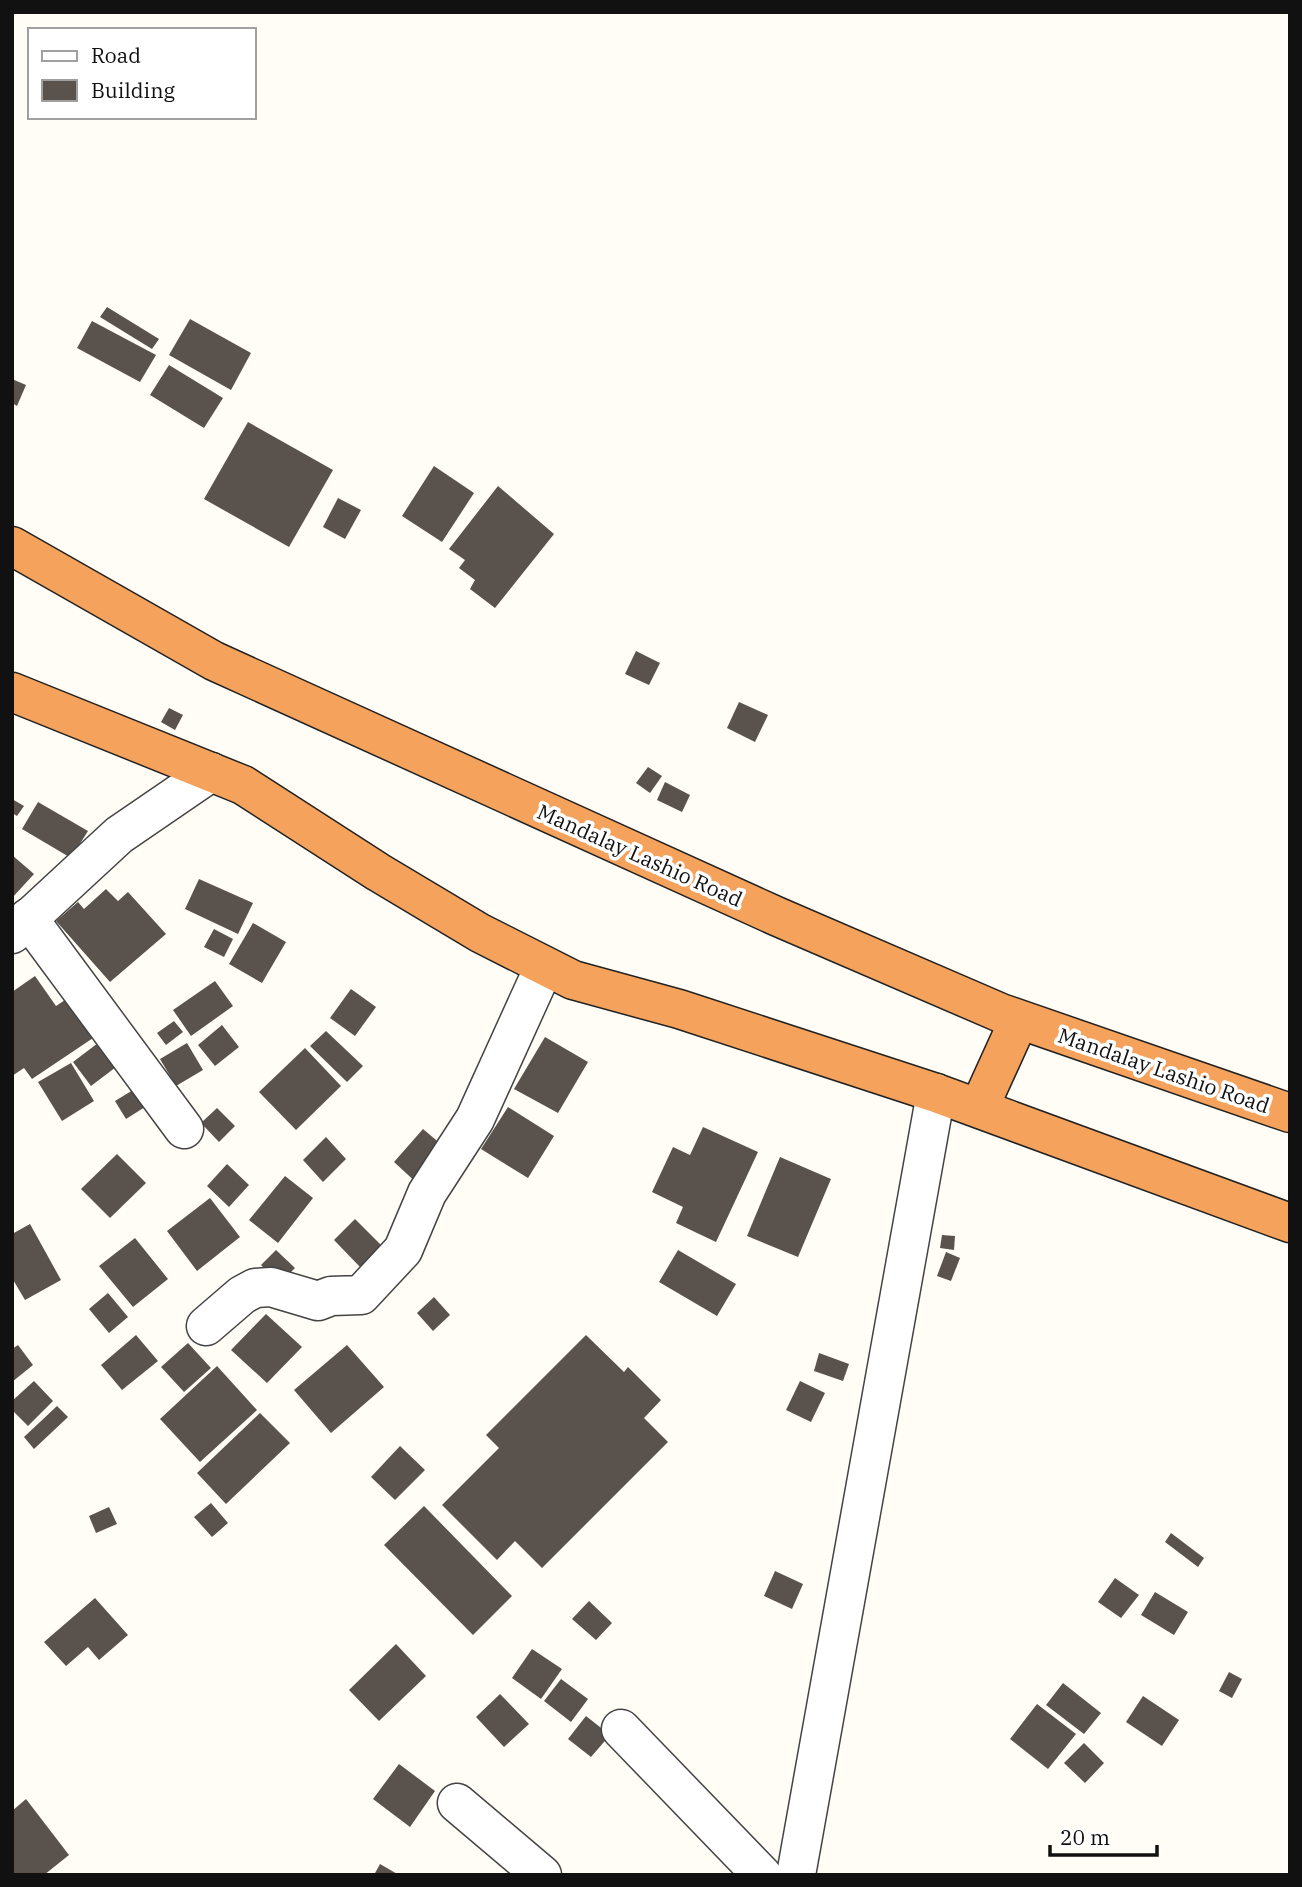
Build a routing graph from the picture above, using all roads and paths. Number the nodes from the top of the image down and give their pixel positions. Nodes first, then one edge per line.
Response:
1 (12, 546) edge
2 (12, 692) edge
3 (211, 772) junction
4 (20, 926) edge
5 (544, 967) junction
6 (1019, 1020) junction
7 (936, 1093) junction
8 (979, 1108) junction
9 (1290, 1113) edge
10 (184, 1129) dead end
11 (1290, 1223) edge
12 (206, 1326) dead end
13 (621, 1729) dead end
14 (457, 1802) dead end
15 (542, 1875) edge
16 (762, 1875) edge
17 (796, 1875) edge

1 - 6 highway, Mandalay Lashio Road
2 - 3 highway
3 - 4 street
3 - 5 highway
4 - 10 street
5 - 7 highway
5 - 12 street
6 - 8 highway
6 - 9 highway, Mandalay Lashio Road
7 - 8 highway
7 - 17 street
8 - 11 highway
13 - 16 street
14 - 15 street

